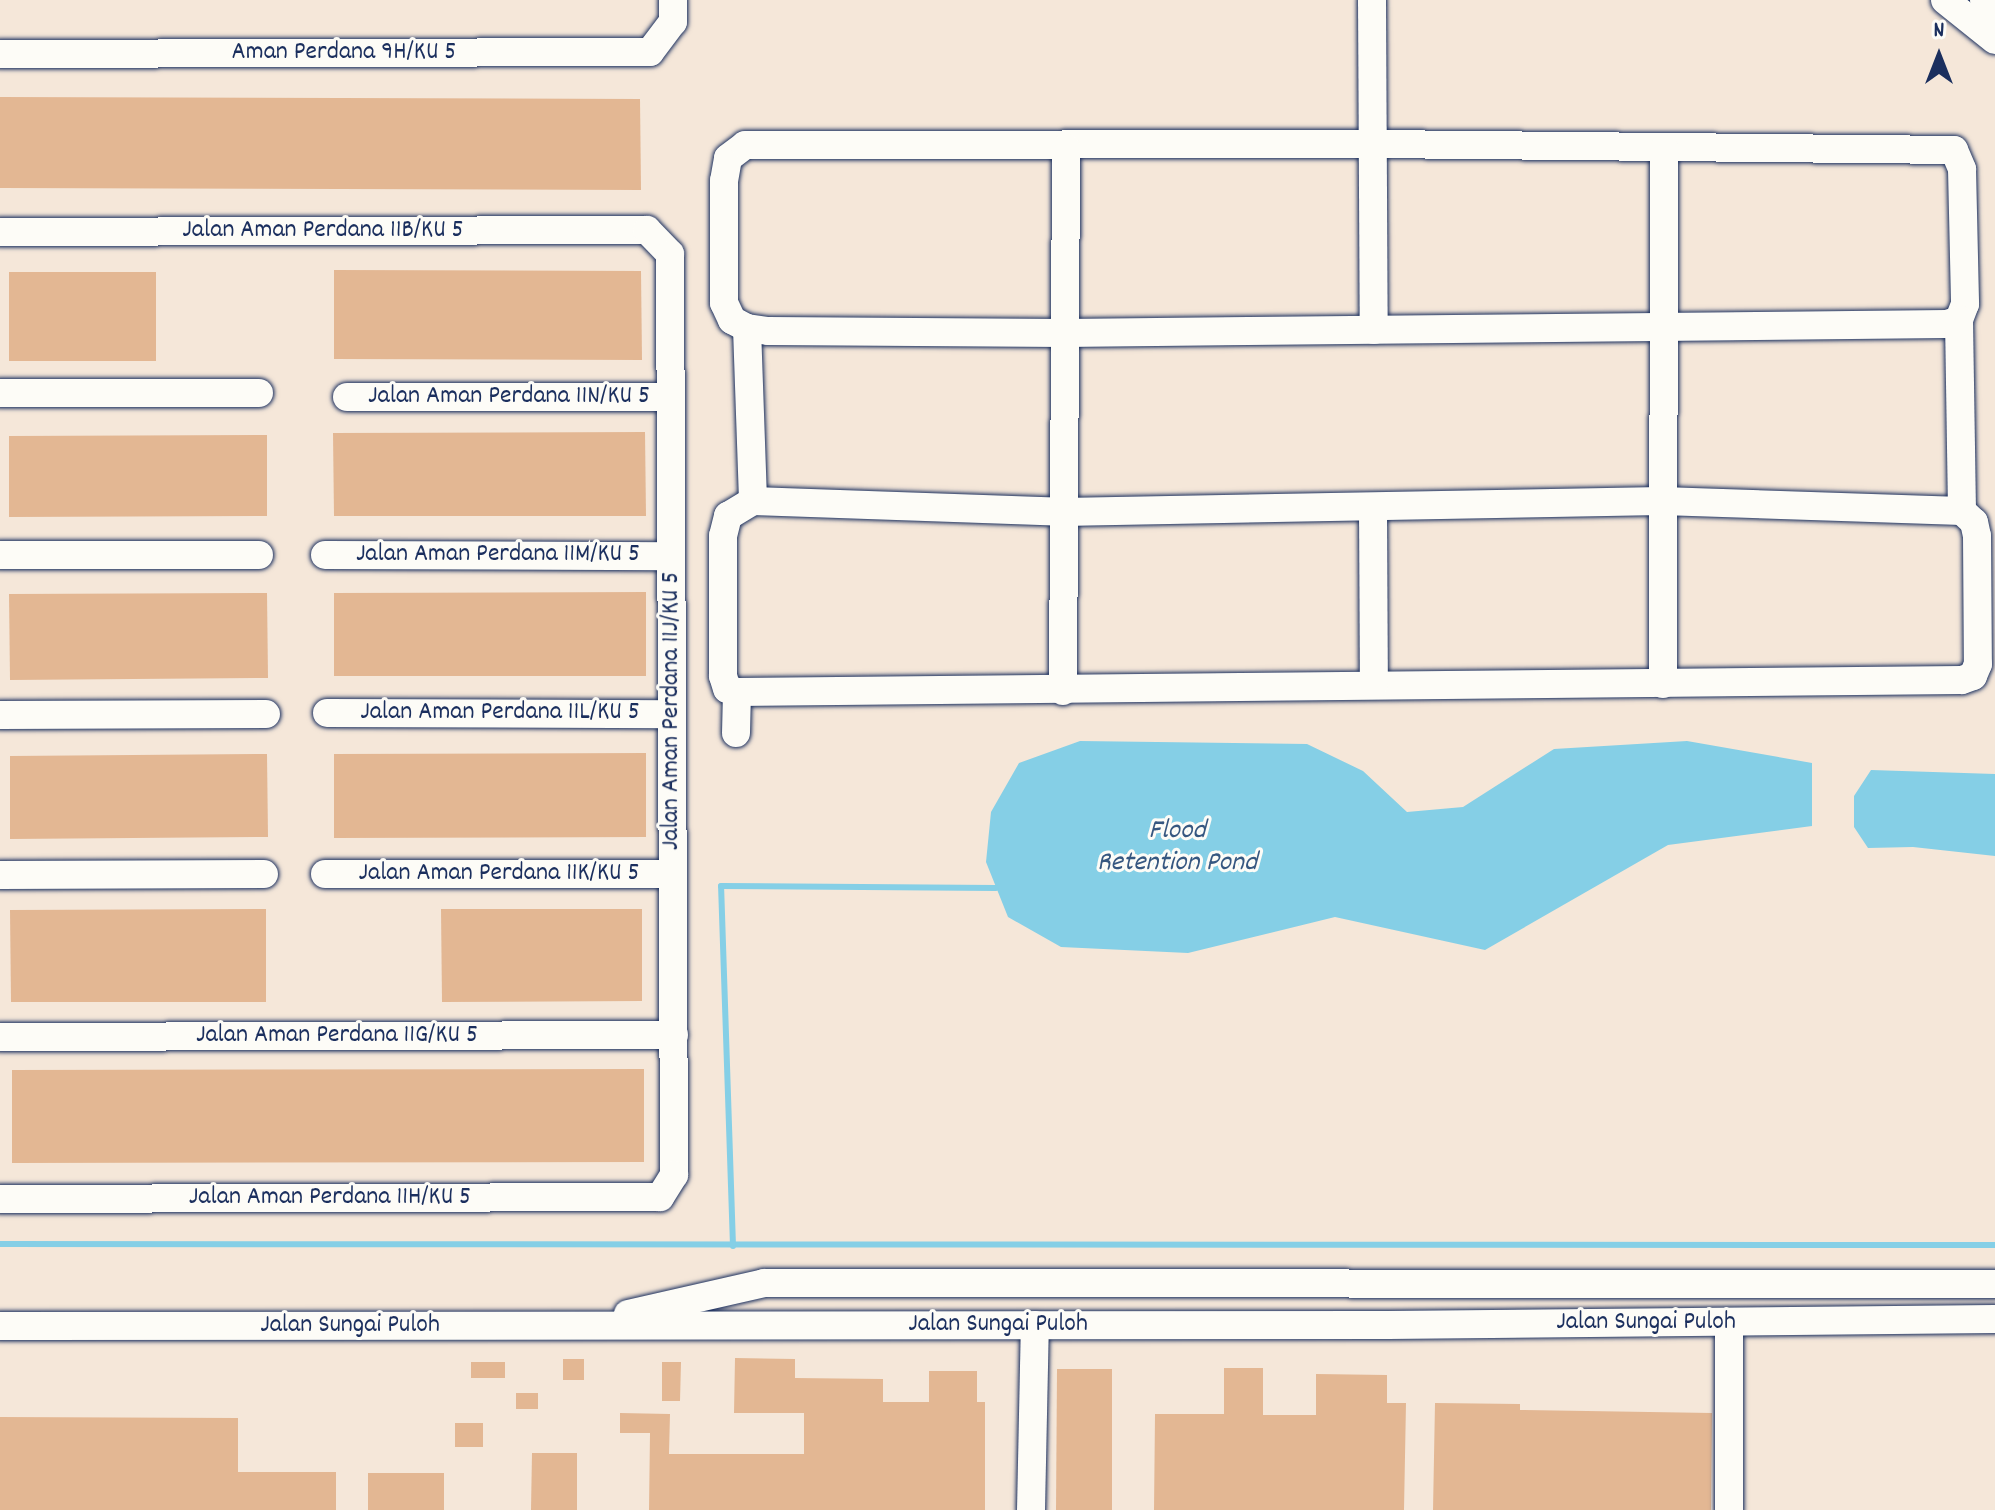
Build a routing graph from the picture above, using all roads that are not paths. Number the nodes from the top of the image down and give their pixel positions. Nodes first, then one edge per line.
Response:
1 (1372, 0) edge
2 (1945, 0) edge
3 (1984, 0) edge
4 (1995, 9) edge
5 (673, 11) edge
6 (1995, 40) edge
7 (0, 54) edge
8 (1375, 144) junction
9 (1066, 148) junction
10 (1664, 149) junction
11 (647, 230) joint
12 (0, 232) edge
13 (1959, 320) junction
14 (1664, 327) junction
15 (747, 328) junction
16 (1374, 330) junction
17 (1064, 333) junction
18 (0, 393) edge
19 (259, 393) dead end
20 (347, 397) dead end
21 (671, 397) junction
22 (753, 501) junction
23 (1662, 501) junction
24 (1373, 508) junction
25 (1962, 511) junction
26 (1062, 512) junction
27 (0, 555) edge
28 (259, 555) dead end
29 (325, 555) dead end
30 (671, 556) junction
31 (1663, 684) junction
32 (1374, 685) junction
33 (1063, 691) junction
34 (737, 692) junction
35 (327, 713) dead end
36 (266, 714) dead end
37 (672, 714) junction
38 (0, 715) edge
39 (736, 733) dead end
40 (264, 874) dead end
41 (325, 874) dead end
42 (673, 874) junction
43 (0, 875) edge
44 (674, 1035) junction
45 (0, 1037) edge
46 (660, 1197) joint
47 (0, 1199) edge
48 (1995, 1284) edge
49 (1995, 1319) edge
50 (1729, 1322) junction
51 (581, 1325) junction
52 (1035, 1325) junction
53 (0, 1326) edge
54 (1031, 1510) edge
55 (1729, 1510) edge

1 - 8 street
2 - 6 street
3 - 4 street
5 - 7 street, Aman Perdana 9H/KU 5
8 - 9 street
8 - 10 street
8 - 16 street
9 - 15 street
9 - 17 street
10 - 13 street
10 - 14 street
11 - 12 street, Jalan Aman Perdana 11B/KU 5
11 - 21 street, Jalan Aman Perdana 11J/KU 5
13 - 14 street
13 - 25 street
14 - 16 street
14 - 23 street
15 - 17 street
15 - 22 street
16 - 17 street
17 - 26 street
18 - 19 street
20 - 21 street, Jalan Aman Perdana 11N/KU 5
21 - 30 street, Jalan Aman Perdana 11J/KU 5
22 - 26 street
22 - 34 street
23 - 24 street
23 - 25 street
23 - 31 street
24 - 26 street
24 - 32 street
25 - 31 street
26 - 33 street
27 - 28 street
29 - 30 street, Jalan Aman Perdana 11M/KU 5
30 - 37 street, Jalan Aman Perdana 11J/KU 5
31 - 32 street
32 - 33 street
33 - 34 street
34 - 39 street
35 - 37 street, Jalan Aman Perdana 11L/KU 5
36 - 38 street
37 - 42 street, Jalan Aman Perdana 11J/KU 5
40 - 43 street
41 - 42 street, Jalan Aman Perdana 11K/KU 5
42 - 44 street, Jalan Aman Perdana 11J/KU 5
44 - 45 street, Jalan Aman Perdana 11G/KU 5
44 - 46 street, Jalan Aman Perdana 11J/KU 5
46 - 47 street, Jalan Aman Perdana 11H/KU 5
48 - 51 street
49 - 50 street, Jalan Sungai Puloh
50 - 52 street, Jalan Sungai Puloh
50 - 55 street
51 - 52 street, Jalan Sungai Puloh
51 - 53 street, Jalan Sungai Puloh
52 - 54 street

